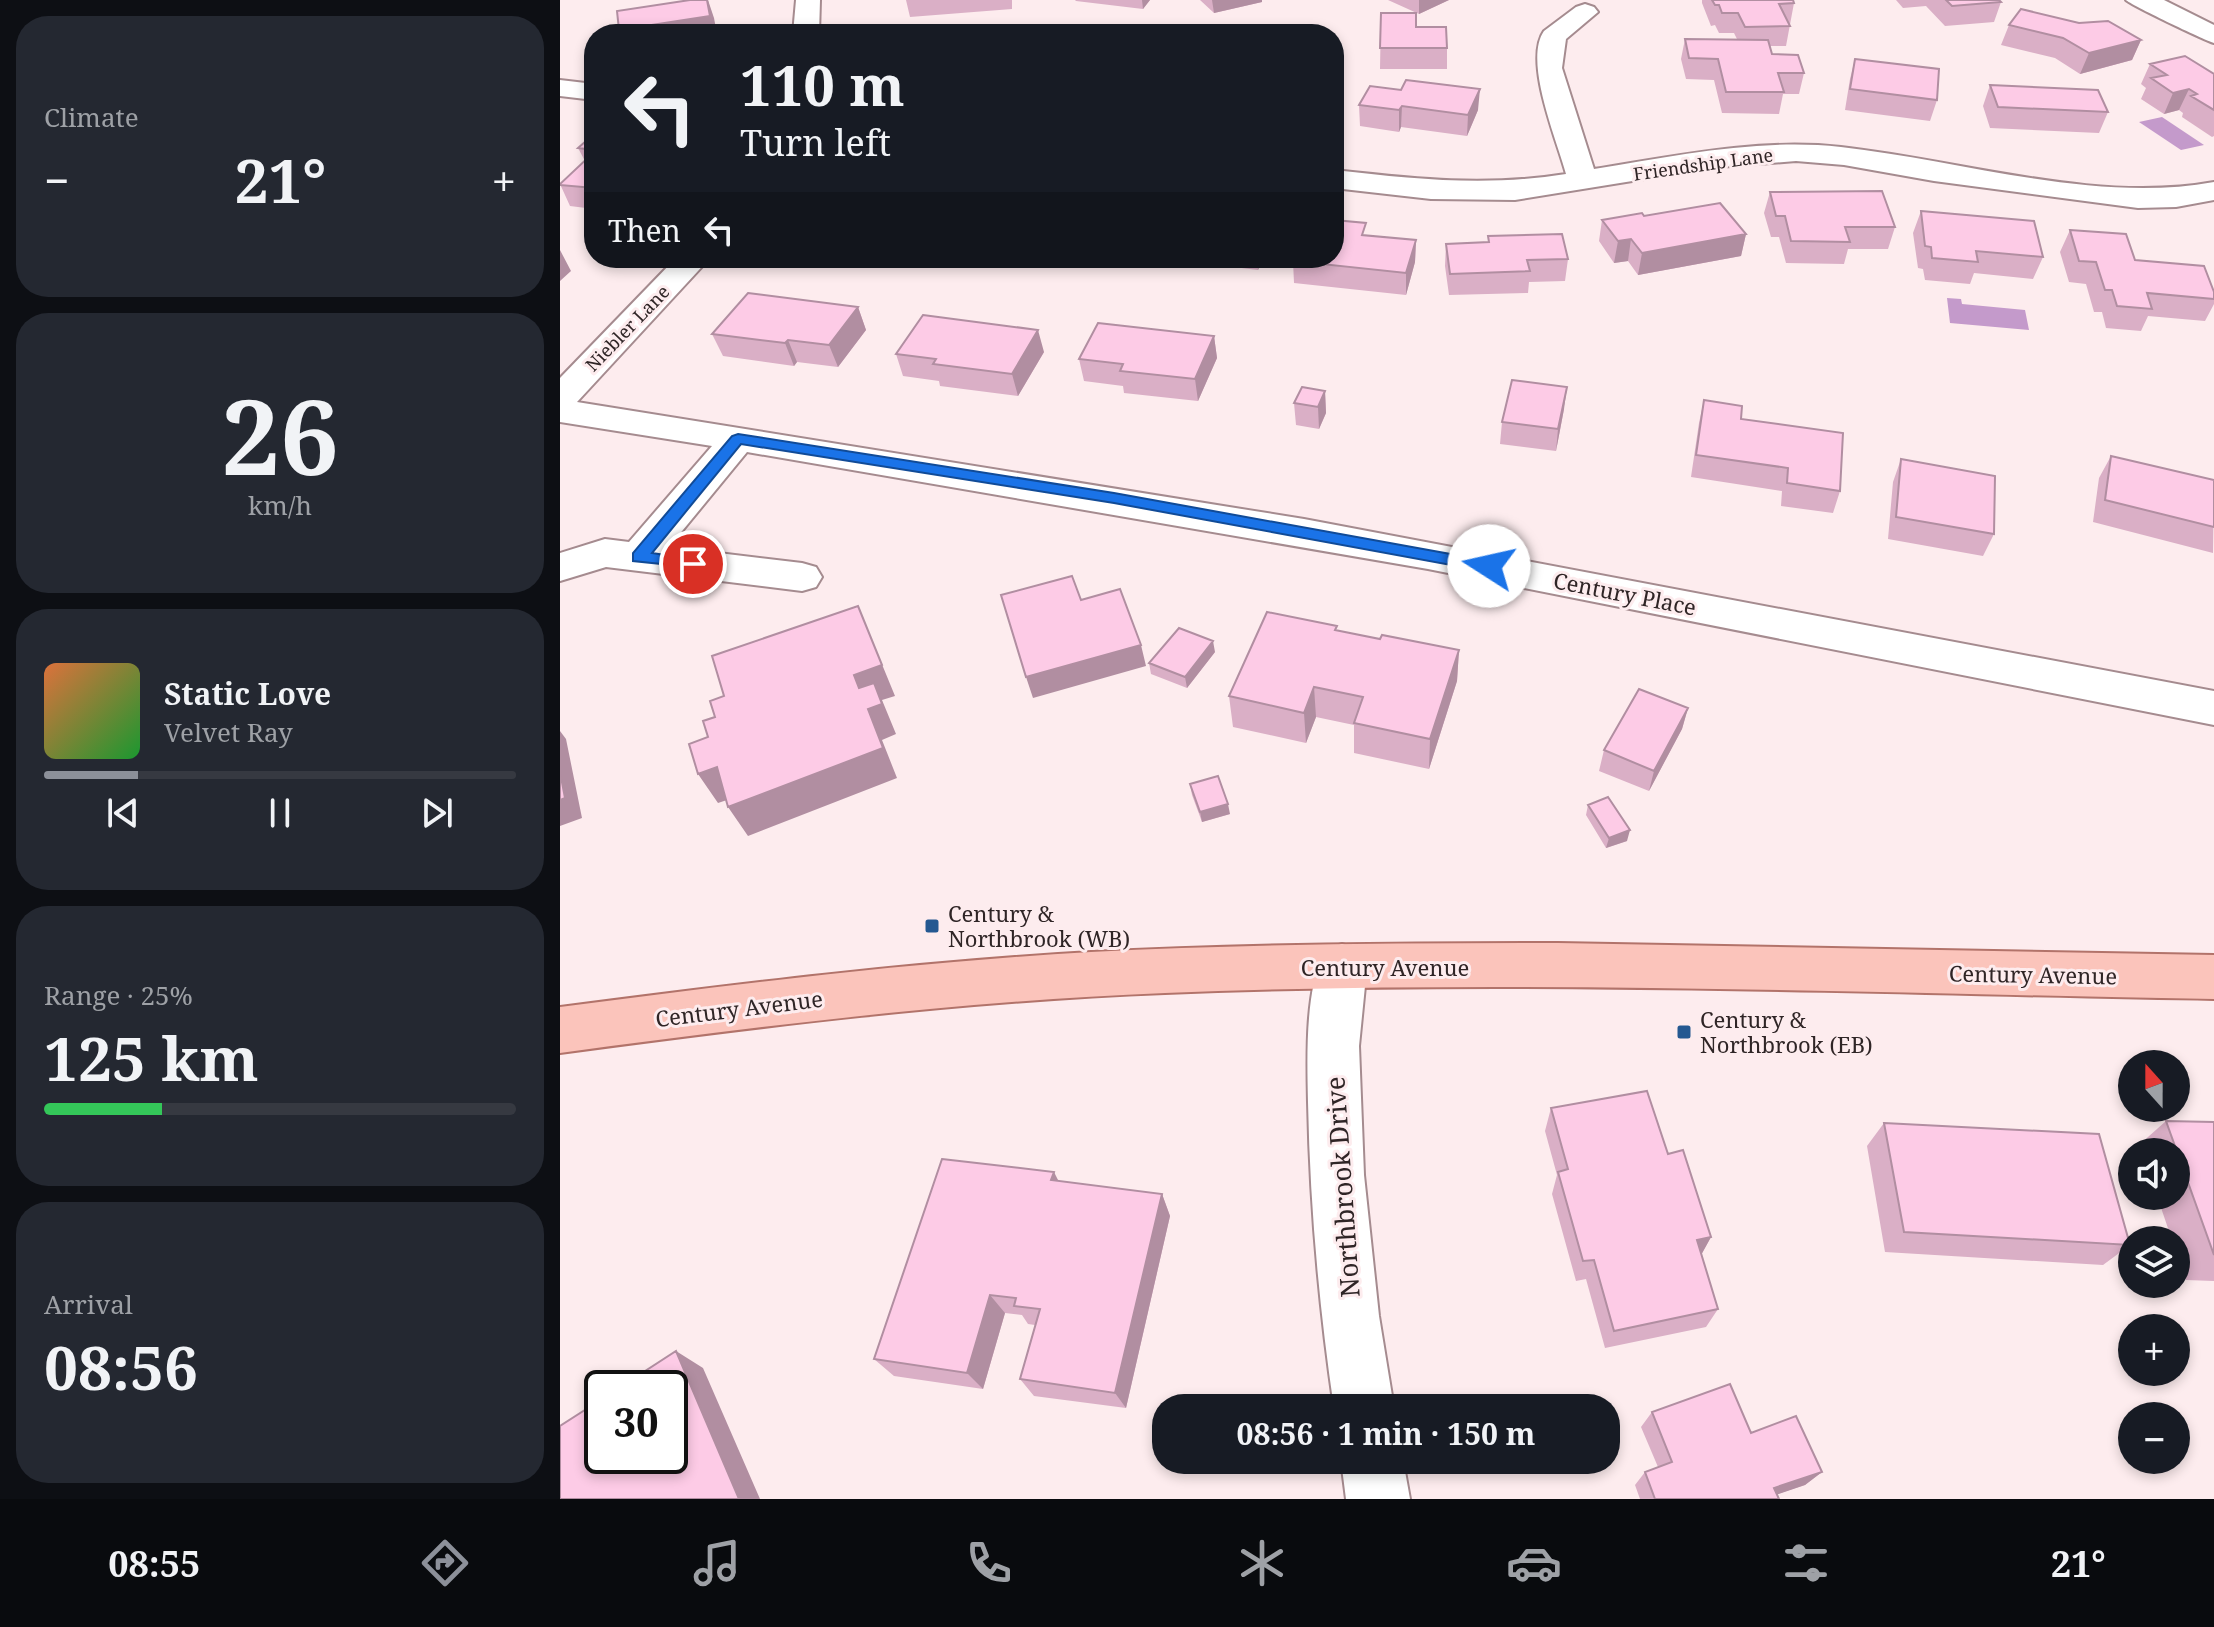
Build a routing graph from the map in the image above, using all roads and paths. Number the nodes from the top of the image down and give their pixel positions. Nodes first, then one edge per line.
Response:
1 (808, 0) edge
2 (2138, 0) edge
3 (1585, 12) dead end
4 (807, 24) edge
5 (2214, 35) edge
6 (560, 88) edge
7 (584, 91) edge
8 (1344, 180) edge
9 (1583, 180) junction
10 (2214, 191) edge
11 (684, 268) edge
12 (560, 399) edge
13 (560, 411) edge
14 (738, 439) junction
15 (639, 557) junction
16 (560, 567) edge
17 (802, 577) dead end
18 (2214, 708) edge
19 (1342, 966) junction
20 (2214, 977) edge
21 (560, 1030) edge
22 (1362, 1394) edge
23 (1374, 1474) edge
24 (1378, 1499) edge

1 - 4 street
2 - 5 street
3 - 9 street
6 - 7 street
8 - 9 street, Friendship Lane
9 - 10 street, Friendship Lane
11 - 12 street, Niebler Lane
13 - 14 street, Century Place
14 - 15 street
14 - 18 street, Century Place
15 - 16 street
15 - 17 street
19 - 20 main road, Century Avenue
19 - 21 main road, Century Avenue
19 - 22 street, Northbrook Drive
23 - 24 street

